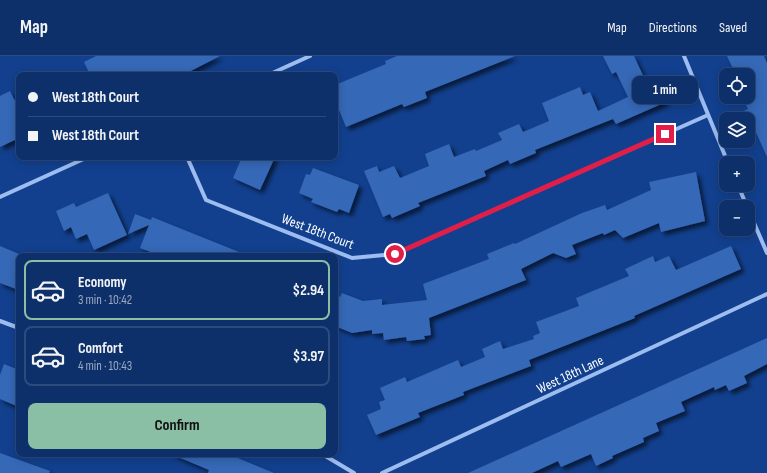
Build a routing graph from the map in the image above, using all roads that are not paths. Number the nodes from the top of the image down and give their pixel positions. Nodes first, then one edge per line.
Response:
1 (310, 56) edge
2 (684, 56) edge
3 (275, 72) edge
4 (708, 115) junction
5 (725, 156) edge
6 (81, 160) edge
7 (188, 160) edge
8 (0, 197) edge
9 (755, 225) edge
10 (767, 253) edge
11 (767, 294) edge
12 (0, 321) edge
13 (16, 327) edge
14 (327, 457) edge
15 (354, 473) edge
16 (382, 473) edge

1 - 3 street
2 - 4 street
4 - 5 street
4 - 7 street, West 18th Court
6 - 8 street
9 - 10 street
11 - 16 street, West 18th Lane
12 - 13 street
14 - 15 street

